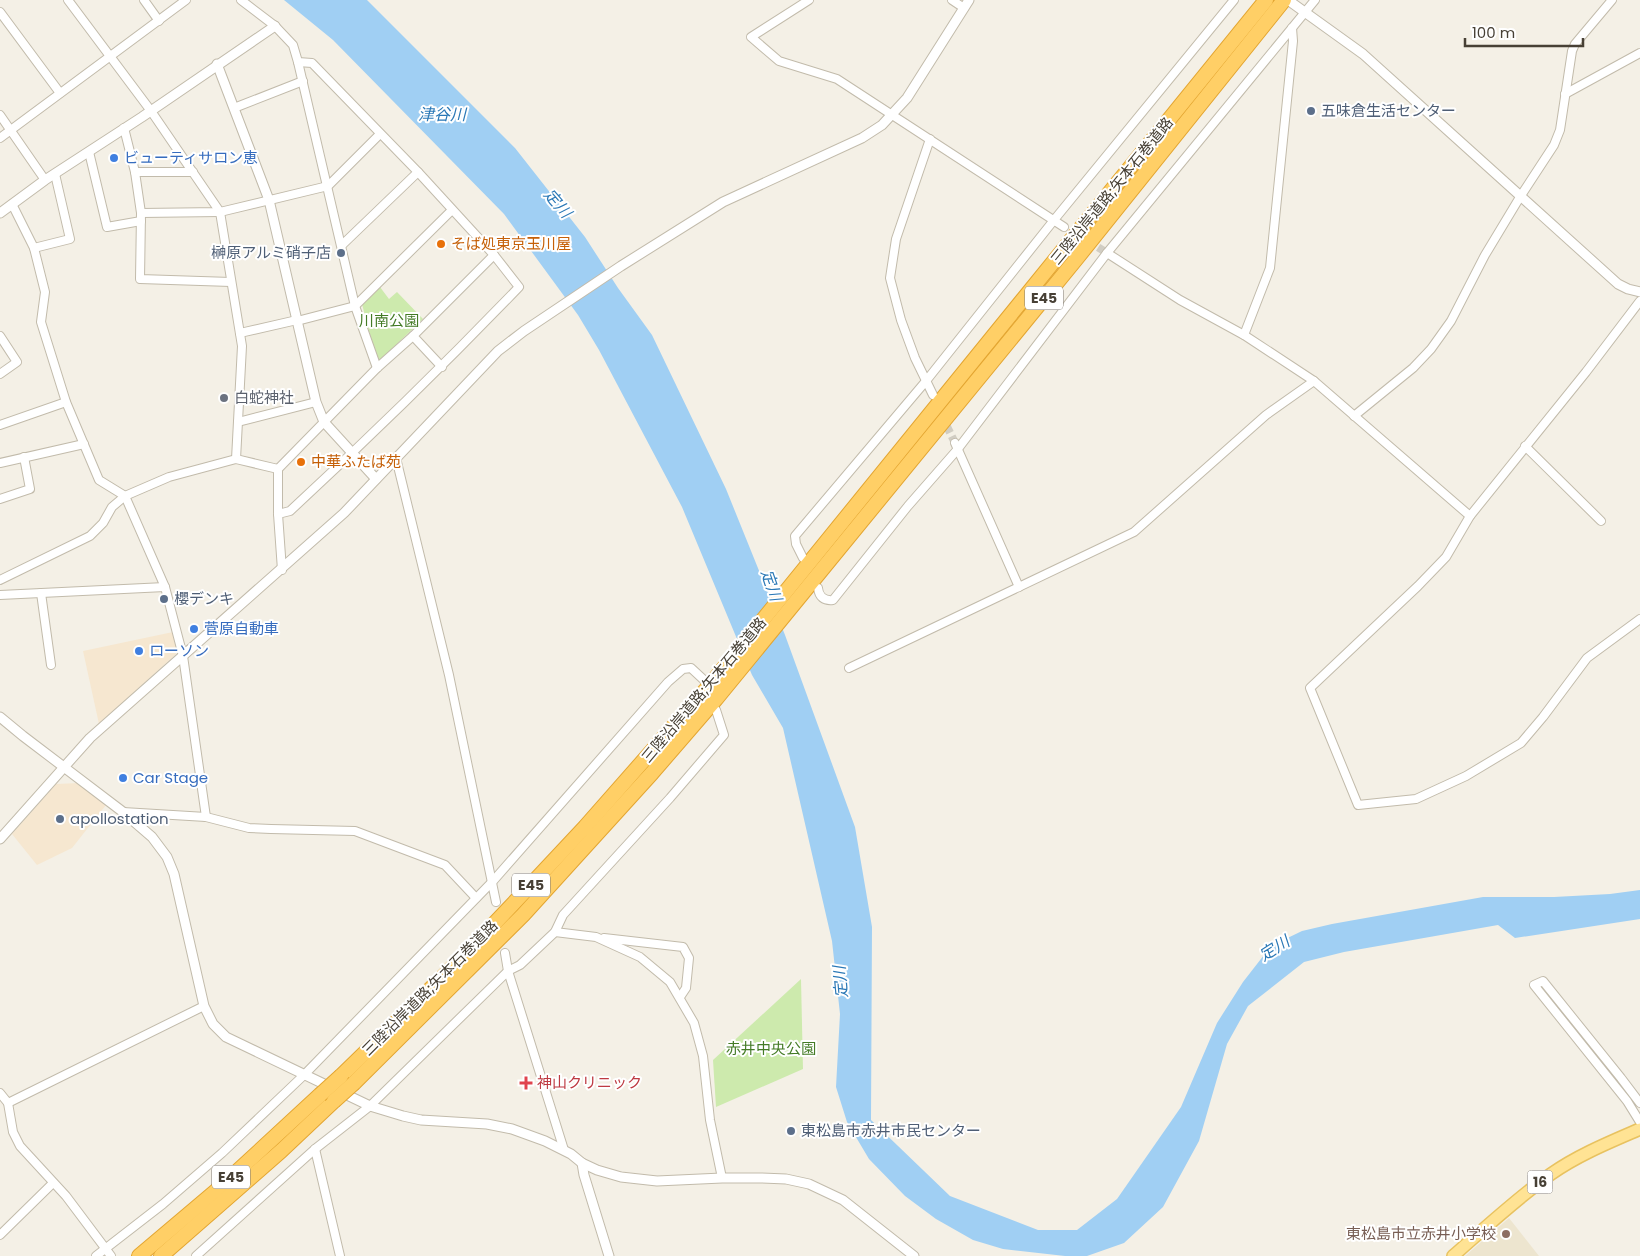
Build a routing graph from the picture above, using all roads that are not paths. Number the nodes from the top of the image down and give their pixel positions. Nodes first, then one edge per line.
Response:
1 (68, 0) edge
2 (144, 0) edge
3 (186, 0) edge
4 (241, 0) edge
5 (809, 0) edge
6 (952, 0) edge
7 (1234, 0) edge
8 (1288, 0) edge
9 (1315, 0) edge
10 (1612, 0) edge
11 (1275, 3) edge
12 (966, 4) edge
13 (0, 12) edge
14 (1305, 12) junction
15 (159, 21) junction
16 (275, 26) junction
17 (1292, 28) junction
18 (1640, 53) edge
19 (110, 57) junction
20 (298, 62) junction
21 (217, 64) junction
22 (303, 81) junction
23 (60, 93) junction
24 (1565, 94) junction
25 (234, 108) junction
26 (151, 111) junction
27 (0, 115) edge
28 (893, 115) junction
29 (124, 128) junction
30 (11, 130) junction
31 (380, 134) junction
32 (0, 138) edge
33 (930, 139) junction
34 (89, 152) junction
35 (134, 172) junction
36 (193, 172) junction
37 (418, 172) junction
38 (55, 174) junction
39 (45, 180) junction
40 (328, 186) junction
41 (1520, 197) junction
42 (269, 200) junction
43 (12, 204) junction
44 (452, 210) junction
45 (0, 212) edge
46 (220, 212) junction
47 (141, 217) junction
48 (1054, 220) junction
49 (1064, 227) dead end
50 (342, 245) junction
51 (34, 248) junction
52 (1108, 253) junction
53 (494, 255) junction
54 (231, 282) junction
55 (1640, 292) edge
56 (1640, 301) edge
57 (355, 306) junction
58 (297, 320) junction
59 (240, 333) junction
60 (1244, 335) junction
61 (0, 336) edge
62 (413, 336) junction
63 (442, 367) junction
64 (377, 368) junction
65 (0, 374) edge
66 (926, 381) junction
67 (1314, 381) junction
68 (932, 395) tunnel mouth
69 (66, 402) junction
70 (316, 402) junction
71 (1354, 416) junction
72 (238, 422) junction
73 (324, 422) junction
74 (0, 425) edge
75 (84, 444) junction
76 (1525, 446) junction
77 (956, 447) junction
78 (352, 453) junction
79 (24, 456) junction
80 (396, 458) junction
81 (236, 460) junction
82 (0, 463) edge
83 (278, 469) junction
84 (376, 479) junction
85 (125, 496) junction
86 (0, 499) edge
87 (278, 514) junction
88 (1470, 516) junction
89 (1601, 521) dead end
90 (803, 565) junction
91 (282, 570) junction
92 (0, 580) edge
93 (814, 586) junction
94 (165, 587) junction
95 (1019, 587) junction
96 (41, 593) junction
97 (0, 595) edge
98 (1640, 619) edge
99 (183, 656) junction
100 (51, 665) dead end
101 (849, 668) dead end
102 (708, 683) junction
103 (716, 704) junction
104 (0, 717) edge
105 (64, 767) junction
106 (123, 812) junction
107 (206, 817) junction
108 (0, 839) edge
109 (493, 881) junction
110 (476, 898) junction
111 (496, 902) dead end
112 (555, 932) junction
113 (596, 937) junction
114 (505, 953) dead end
115 (508, 971) junction
116 (680, 997) junction
117 (204, 1006) junction
118 (304, 1075) junction
119 (0, 1094) edge
120 (8, 1103) junction
121 (1640, 1103) edge
122 (370, 1106) junction
123 (1640, 1122) edge
124 (1640, 1129) edge
125 (315, 1150) junction
126 (564, 1150) junction
127 (582, 1164) junction
128 (722, 1178) junction
129 (53, 1183) junction
130 (226, 1199) junction
131 (0, 1235) edge
132 (105, 1248) junction
133 (96, 1256) edge
134 (111, 1256) edge
135 (140, 1256) edge
136 (161, 1256) edge
137 (169, 1256) edge
138 (196, 1256) edge
139 (340, 1256) edge
140 (609, 1256) edge
141 (914, 1256) edge
142 (1453, 1256) edge

1 - 19 street
2 - 15 street
3 - 15 street
4 - 16 street
5 - 28 street
6 - 12 street
7 - 48 street
8 - 14 street
9 - 14 street
10 - 24 street
11 - 90 highway, 三陸沿岸道路;矢本石巻道路 / E45
11 - 93 highway, 三陸沿岸道路;矢本石巻道路 / E45
12 - 28 street
13 - 23 street
14 - 17 street
14 - 41 street
15 - 19 street
16 - 20 street
16 - 21 street
17 - 52 street
17 - 60 street
18 - 24 street
19 - 23 street
19 - 26 street
20 - 22 street
20 - 31 street
21 - 25 street
21 - 26 street
22 - 25 street
22 - 40 street
23 - 30 street
24 - 41 street
25 - 42 street
26 - 29 street
26 - 36 street
27 - 30 street
28 - 33 street
28 - 80 street
29 - 34 street
29 - 35 street
30 - 32 street
30 - 39 street
31 - 37 street
31 - 40 street
33 - 48 street
33 - 66 street
34 - 38 street
34 - 47 street
35 - 36 street
35 - 47 street
36 - 46 street
37 - 44 street
37 - 50 street
38 - 39 street
38 - 51 street
39 - 43 street
40 - 42 street
40 - 50 street
41 - 55 street
41 - 71 street
42 - 46 street
42 - 58 street
43 - 45 street
43 - 51 street
44 - 53 street
44 - 57 street
46 - 47 street
46 - 54 street
47 - 54 street
48 - 49 street
48 - 66 street
50 - 57 street
51 - 69 street
52 - 60 street
52 - 77 street
53 - 62 street
53 - 63 street
54 - 59 street
56 - 76 street
57 - 58 street
57 - 64 street
58 - 59 street
58 - 70 street
59 - 72 street
60 - 67 street
61 - 65 street
62 - 63 street
62 - 64 street
63 - 78 street
64 - 73 street
66 - 68 street
66 - 90 street
67 - 71 street
67 - 95 street
69 - 74 street
69 - 75 street
70 - 72 street
70 - 73 street
71 - 88 street
72 - 81 street
73 - 78 street
73 - 83 street
75 - 79 street
75 - 85 street
76 - 88 street
76 - 89 street
77 - 93 street
77 - 95 street
78 - 84 street
78 - 87 street
79 - 82 street
79 - 86 street
80 - 84 street
80 - 109 street
81 - 83 street
81 - 85 street
83 - 87 street
84 - 91 street
85 - 92 street
85 - 94 street
87 - 91 street
88 - 98 street
90 - 102 highway, 三陸沿岸道路;矢本石巻道路 / E45
91 - 99 street
93 - 103 highway, 三陸沿岸道路;矢本石巻道路 / E45
94 - 96 street
94 - 99 street
95 - 101 street
96 - 97 street
96 - 100 street
99 - 105 street
99 - 107 street
102 - 109 street
102 - 135 highway, 三陸沿岸道路;矢本石巻道路 / E45, bridge
103 - 112 street
103 - 130 highway, 三陸沿岸道路;矢本石巻道路 / E45, bridge
104 - 105 street
105 - 106 street
105 - 108 street
106 - 107 street
106 - 117 street
107 - 110 street
109 - 110 street
109 - 111 street
110 - 118 street
112 - 113 street
112 - 115 street
113 - 116 street
113 - 116 street
114 - 115 street
115 - 122 street
115 - 126 street
116 - 128 street
117 - 118 street
117 - 120 street
118 - 122 street
118 - 132 street
119 - 120 street
120 - 129 street
121 - 123 street
122 - 125 street
122 - 126 street
124 - 142 main road, 16
125 - 138 street
125 - 139 street
126 - 127 street
127 - 128 street
127 - 140 street
128 - 141 street
129 - 131 street
129 - 132 street
130 - 136 highway, 三陸沿岸道路;矢本石巻道路 / E45
130 - 137 highway
132 - 133 street
132 - 134 street

